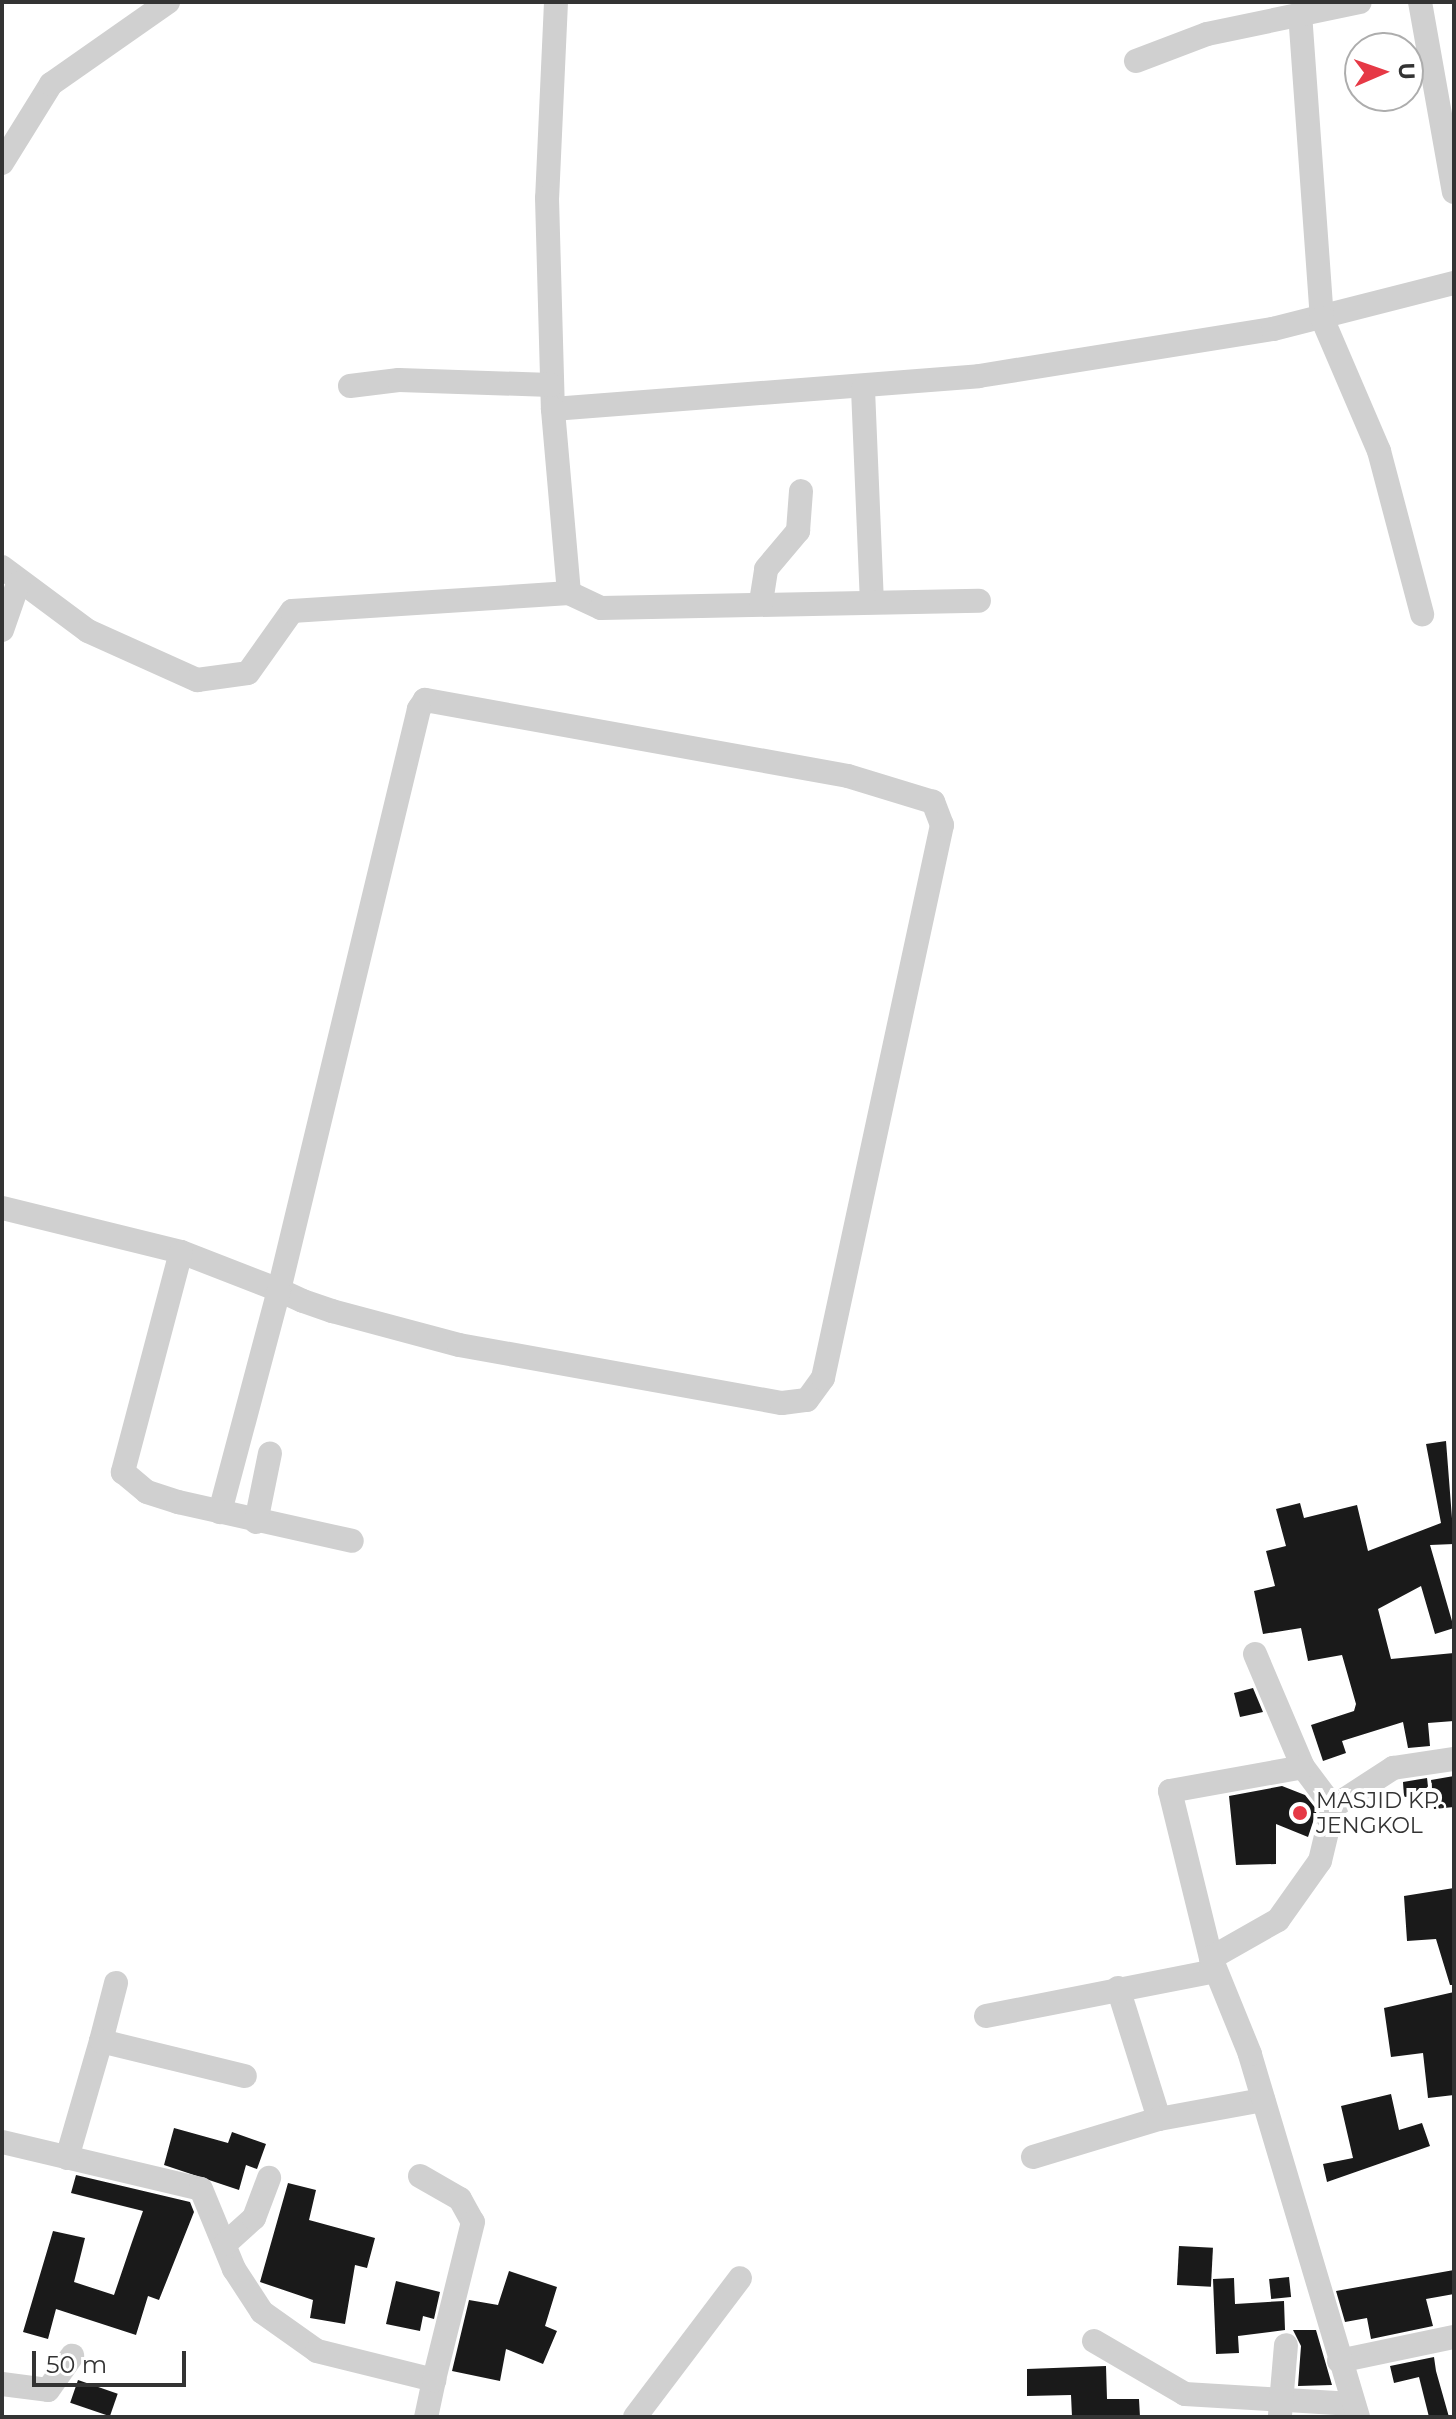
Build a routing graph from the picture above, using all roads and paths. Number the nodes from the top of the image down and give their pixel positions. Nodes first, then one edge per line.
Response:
1 (168, 2) edge
2 (556, 2) edge
3 (1360, 2) edge
4 (1420, 2) edge
5 (1300, 13) junction
6 (1136, 61) dead end
7 (2, 163) edge
8 (1454, 192) edge
9 (1454, 283) edge
10 (1322, 318) junction
11 (551, 385) junction
12 (350, 386) dead end
13 (863, 389) junction
14 (553, 409) junction
15 (801, 491) dead end
16 (10, 575) edge
17 (569, 593) junction
18 (872, 601) junction
19 (979, 601) dead end
20 (761, 602) junction
21 (1422, 614) dead end
22 (2, 630) edge
23 (2, 1208) edge
24 (181, 1252) junction
25 (279, 1290) junction
26 (270, 1453) dead end
27 (220, 1512) junction
28 (256, 1522) junction
29 (352, 1541) dead end
30 (1255, 1654) dead end
31 (1454, 1759) edge
32 (1303, 1767) junction
33 (1333, 1807) junction
34 (1213, 1965) junction
35 (116, 1983) dead end
36 (1118, 1988) junction
37 (986, 2016) dead end
38 (101, 2041) junction
39 (245, 2076) dead end
40 (1263, 2100) junction
41 (1159, 2119) junction
42 (2, 2142) edge
43 (1033, 2157) dead end
44 (67, 2158) junction
45 (420, 2176) dead end
46 (269, 2178) dead end
47 (225, 2244) junction
48 (740, 2278) dead end
49 (1454, 2337) edge
50 (1094, 2341) dead end
51 (1286, 2345) dead end
52 (72, 2356) dead end
53 (1339, 2361) junction
54 (434, 2380) junction
55 (2, 2384) edge
56 (1281, 2409) edge
57 (1356, 2410) edge
58 (426, 2417) edge
59 (635, 2417) edge

1 - 7 street
2 - 11 street
3 - 5 street
4 - 8 street
5 - 6 street
5 - 10 street
9 - 10 street
10 - 13 street
10 - 21 street
11 - 12 street
11 - 14 street
13 - 14 street
13 - 18 street
14 - 17 street
15 - 20 street
16 - 17 street
16 - 22 street
17 - 20 street
18 - 19 street
18 - 20 street
23 - 24 street
24 - 25 street
24 - 27 street
25 - 25 street
25 - 27 street
26 - 28 street
27 - 28 street
28 - 29 street
30 - 32 street
31 - 33 street
32 - 33 street
32 - 34 street
33 - 34 street
34 - 36 street
34 - 40 street
35 - 38 street
36 - 37 street
36 - 41 street
38 - 39 street
38 - 44 street
40 - 41 street
40 - 53 street
41 - 43 street
42 - 44 street
44 - 47 street
45 - 54 street
46 - 47 street
47 - 54 street
48 - 59 street
49 - 53 street
50 - 56 street
51 - 56 street
52 - 55 street
53 - 57 street
54 - 58 street
56 - 57 street

